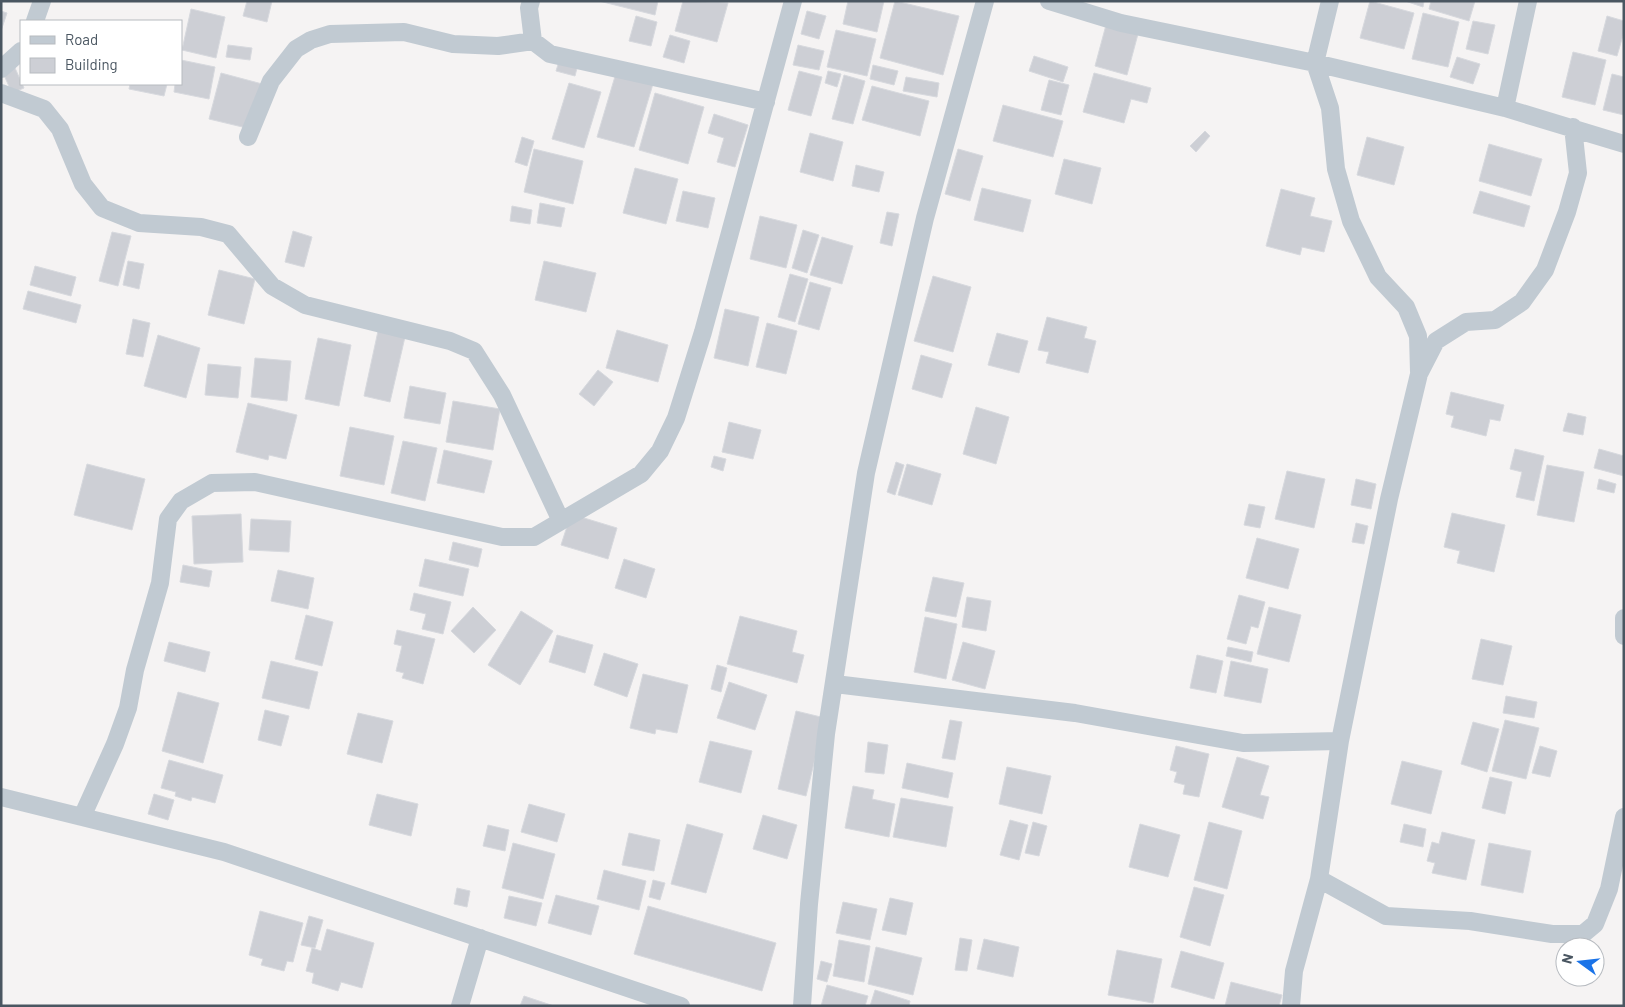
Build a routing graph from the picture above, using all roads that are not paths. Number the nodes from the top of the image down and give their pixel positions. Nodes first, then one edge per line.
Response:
1 (42, 1) edge
2 (531, 1) edge
3 (793, 1) edge
4 (985, 1) edge
5 (1049, 1) edge
6 (1330, 1) edge
7 (1528, 1) edge
8 (35, 20) edge
9 (534, 41) junction
10 (20, 52) edge
11 (1315, 63) junction
12 (1, 70) edge
13 (1, 93) edge
14 (766, 102) junction
15 (1505, 108) junction
16 (1573, 127) junction
17 (248, 137) dead end
18 (1624, 144) edge
19 (1419, 374) junction
20 (561, 521) junction
21 (1624, 618) edge
22 (1624, 636) edge
23 (835, 684) junction
24 (1340, 741) junction
25 (1, 797) edge
26 (82, 817) junction
27 (1624, 817) edge
28 (1319, 879) junction
29 (480, 938) junction
30 (460, 1006) edge
31 (681, 1006) edge
32 (802, 1006) edge
33 (1291, 1006) edge

1 - 8 street
2 - 9 street
3 - 14 street
4 - 23 street
5 - 11 street
6 - 11 street
7 - 15 street
9 - 14 street
9 - 17 street
10 - 12 street
11 - 15 street
11 - 19 street
13 - 20 street
14 - 20 street
15 - 16 street
16 - 18 street
16 - 19 street
19 - 24 street
20 - 26 street
21 - 22 street
23 - 24 street
23 - 32 street
24 - 28 street
25 - 26 street
26 - 29 street
27 - 28 street
28 - 33 street
29 - 30 street
29 - 31 street

